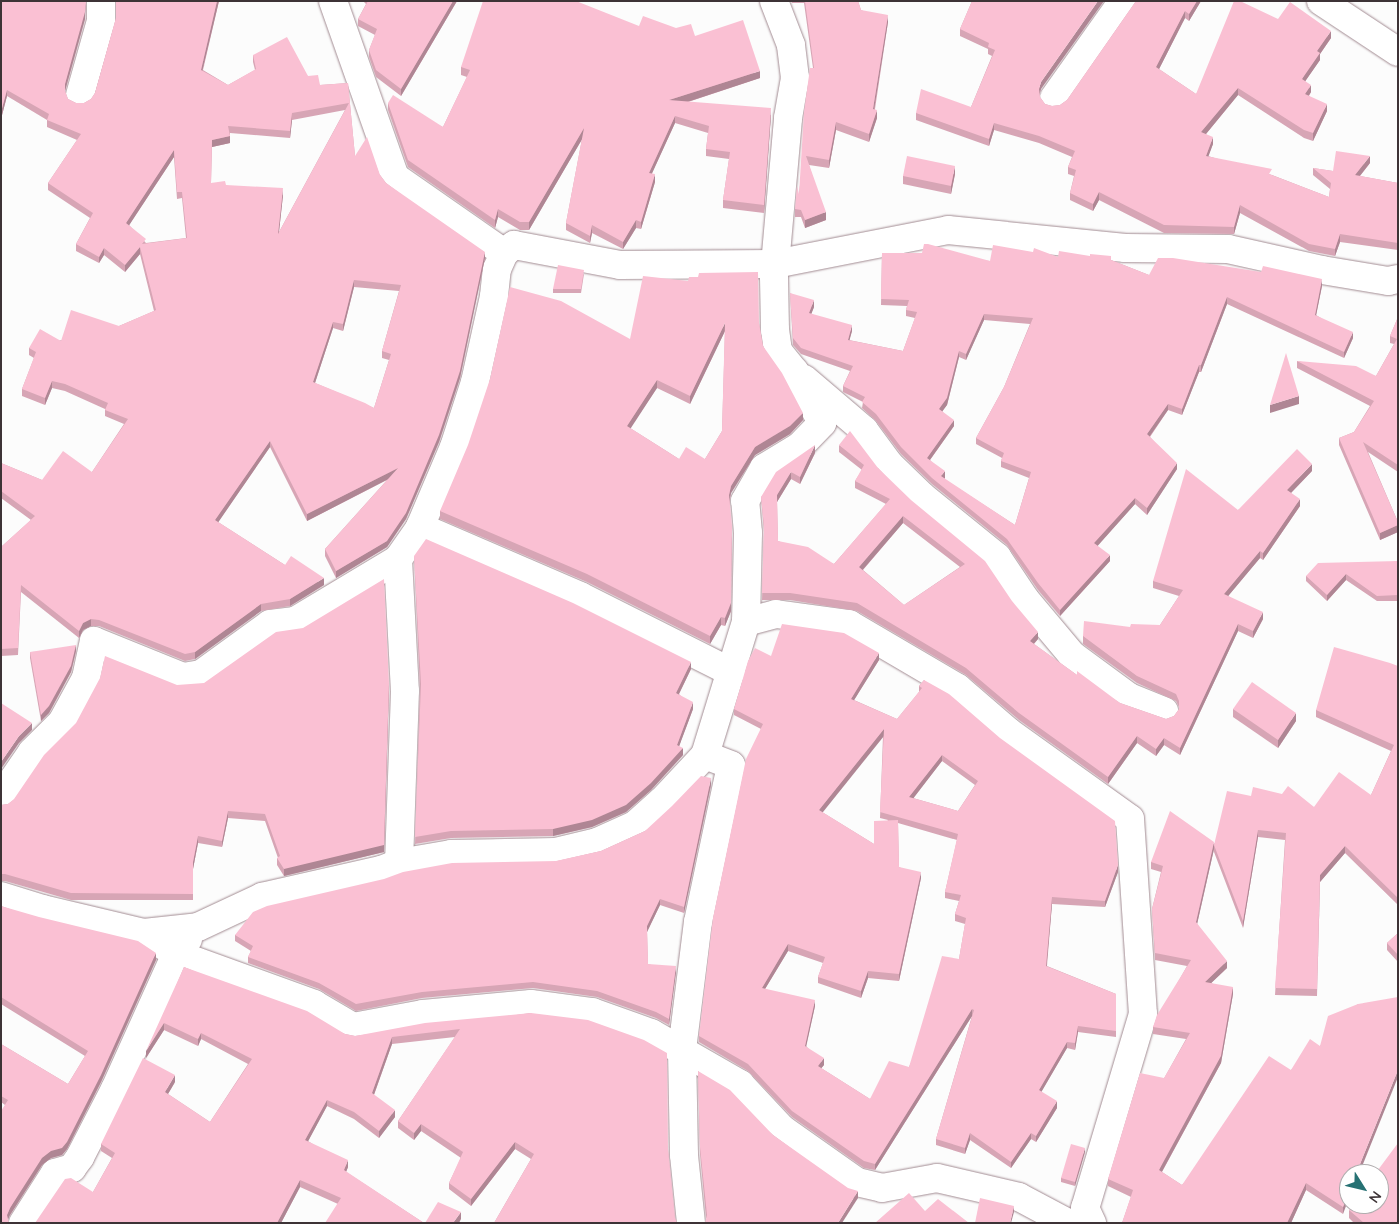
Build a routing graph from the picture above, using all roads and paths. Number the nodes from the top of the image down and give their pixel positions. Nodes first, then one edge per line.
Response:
1 (101, 1) edge
2 (333, 1) edge
3 (774, 1) edge
4 (1123, 1) edge
5 (1321, 1) edge
6 (1398, 52) edge
7 (80, 95) dead end
8 (1054, 98) dead end
9 (504, 253) junction
10 (775, 264) junction
11 (1398, 279) edge
12 (795, 372) junction
13 (420, 526) junction
14 (398, 559) junction
15 (746, 622) junction
16 (732, 672) junction
17 (1164, 711) dead end
18 (705, 755) junction
19 (1, 797) edge
20 (400, 863) junction
21 (1, 896) edge
22 (198, 927) junction
23 (144, 933) junction
24 (176, 954) junction
25 (682, 1050) junction
26 (23, 1223) edge
27 (691, 1223) edge
28 (1068, 1223) edge
29 (1092, 1223) edge

1 - 7 street
2 - 9 street
3 - 10 street
4 - 8 street
5 - 6 street
9 - 10 street
9 - 13 street
10 - 11 street
10 - 12 street
12 - 15 street
12 - 17 street
13 - 14 street
13 - 16 street
14 - 19 street
14 - 20 street
15 - 16 street
15 - 29 street
16 - 18 street
18 - 20 street
18 - 25 street
20 - 22 street
21 - 23 street
22 - 23 street
22 - 24 street
23 - 24 street
24 - 25 street
24 - 26 street
25 - 27 street
25 - 28 street

